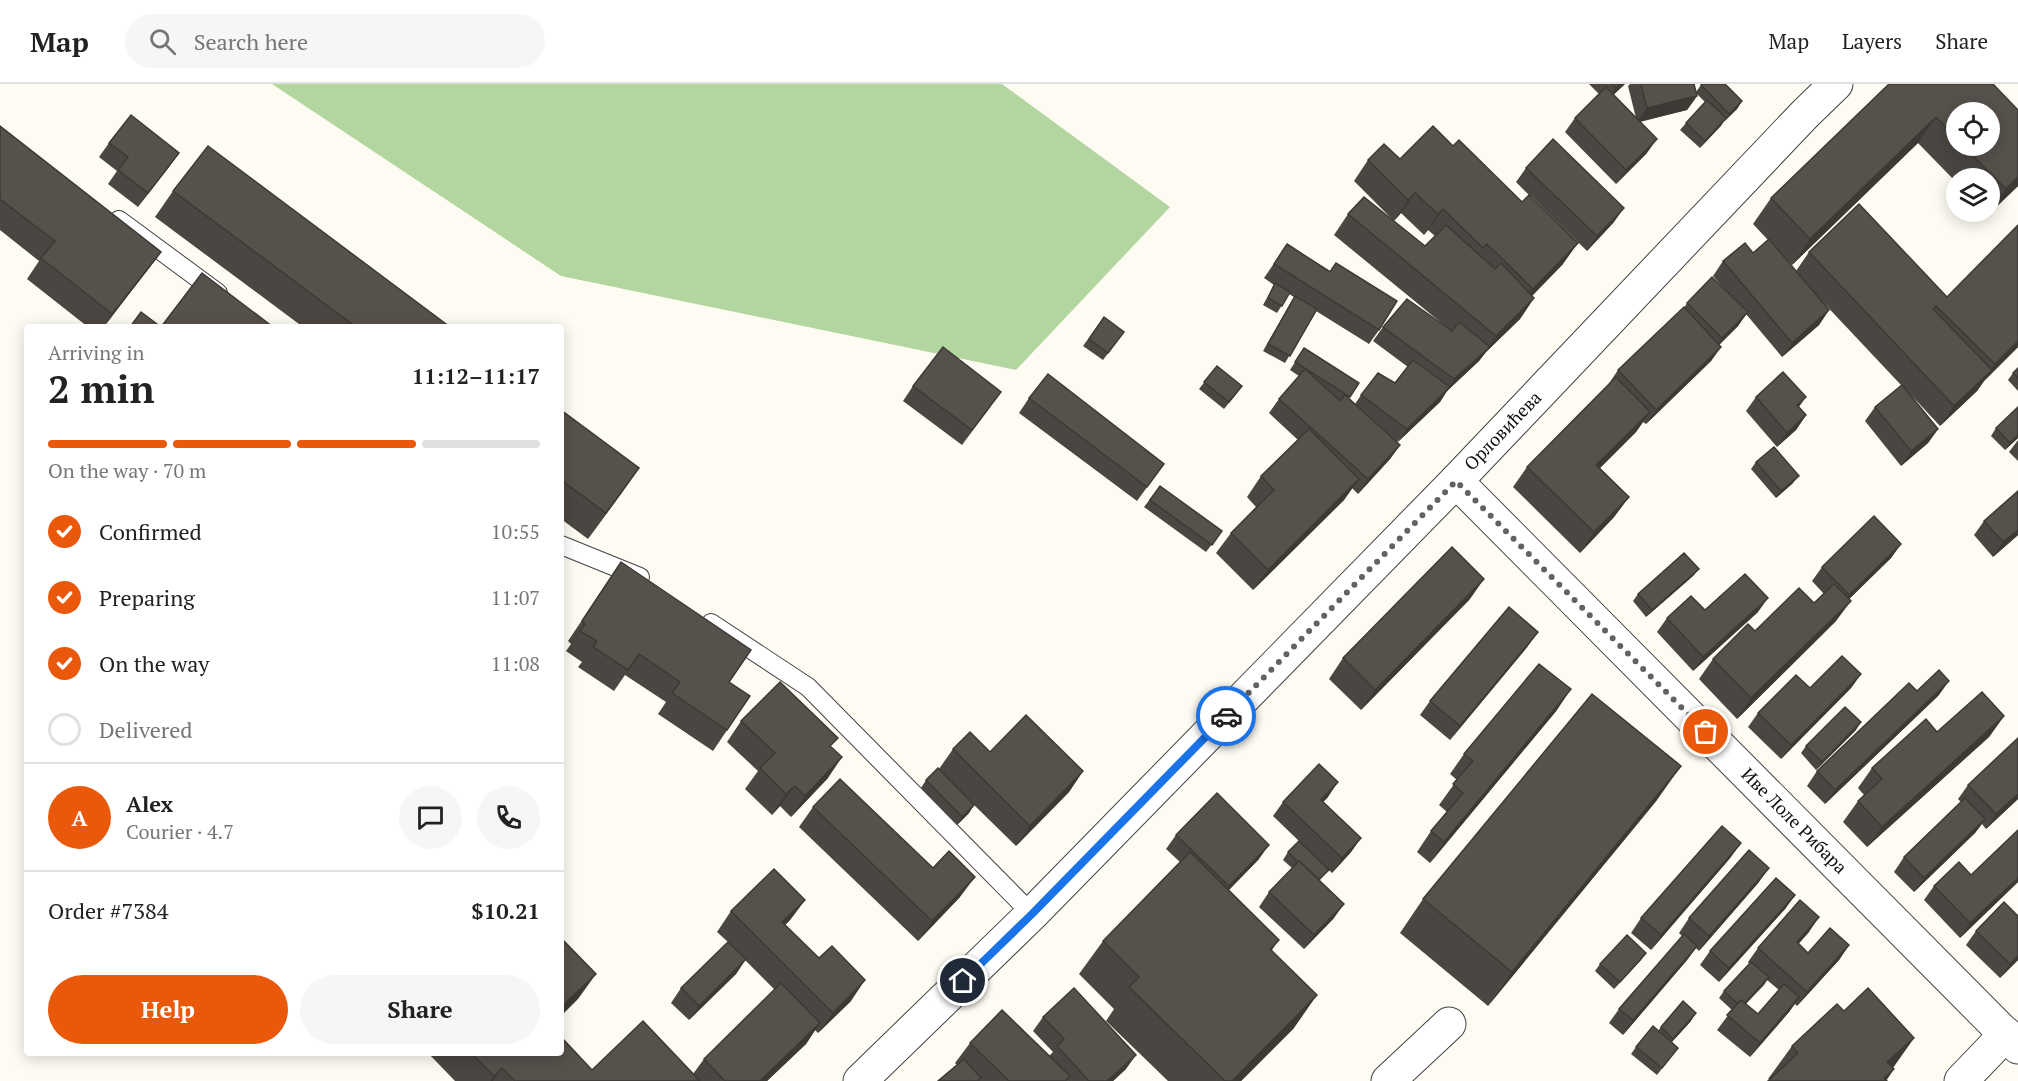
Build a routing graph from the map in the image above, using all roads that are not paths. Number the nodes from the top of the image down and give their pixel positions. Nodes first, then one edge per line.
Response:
1 (1836, 84) edge
2 (103, 208) edge
3 (235, 306) edge
4 (1456, 481) junction
5 (564, 546) edge
6 (655, 587) edge
7 (693, 612) edge
8 (1032, 914) junction
9 (1449, 1024) dead end
10 (2012, 1041) edge
11 (860, 1081) edge
12 (1388, 1081) edge
13 (1961, 1081) edge

1 - 4 street, Орловићева
2 - 3 lane
4 - 8 street, Орловићева
4 - 10 street, Иве Лоле Рибара
5 - 6 lane
7 - 8 lane
8 - 11 street, Орловићева
9 - 12 street
10 - 13 street, Иве Лоле Рибара

